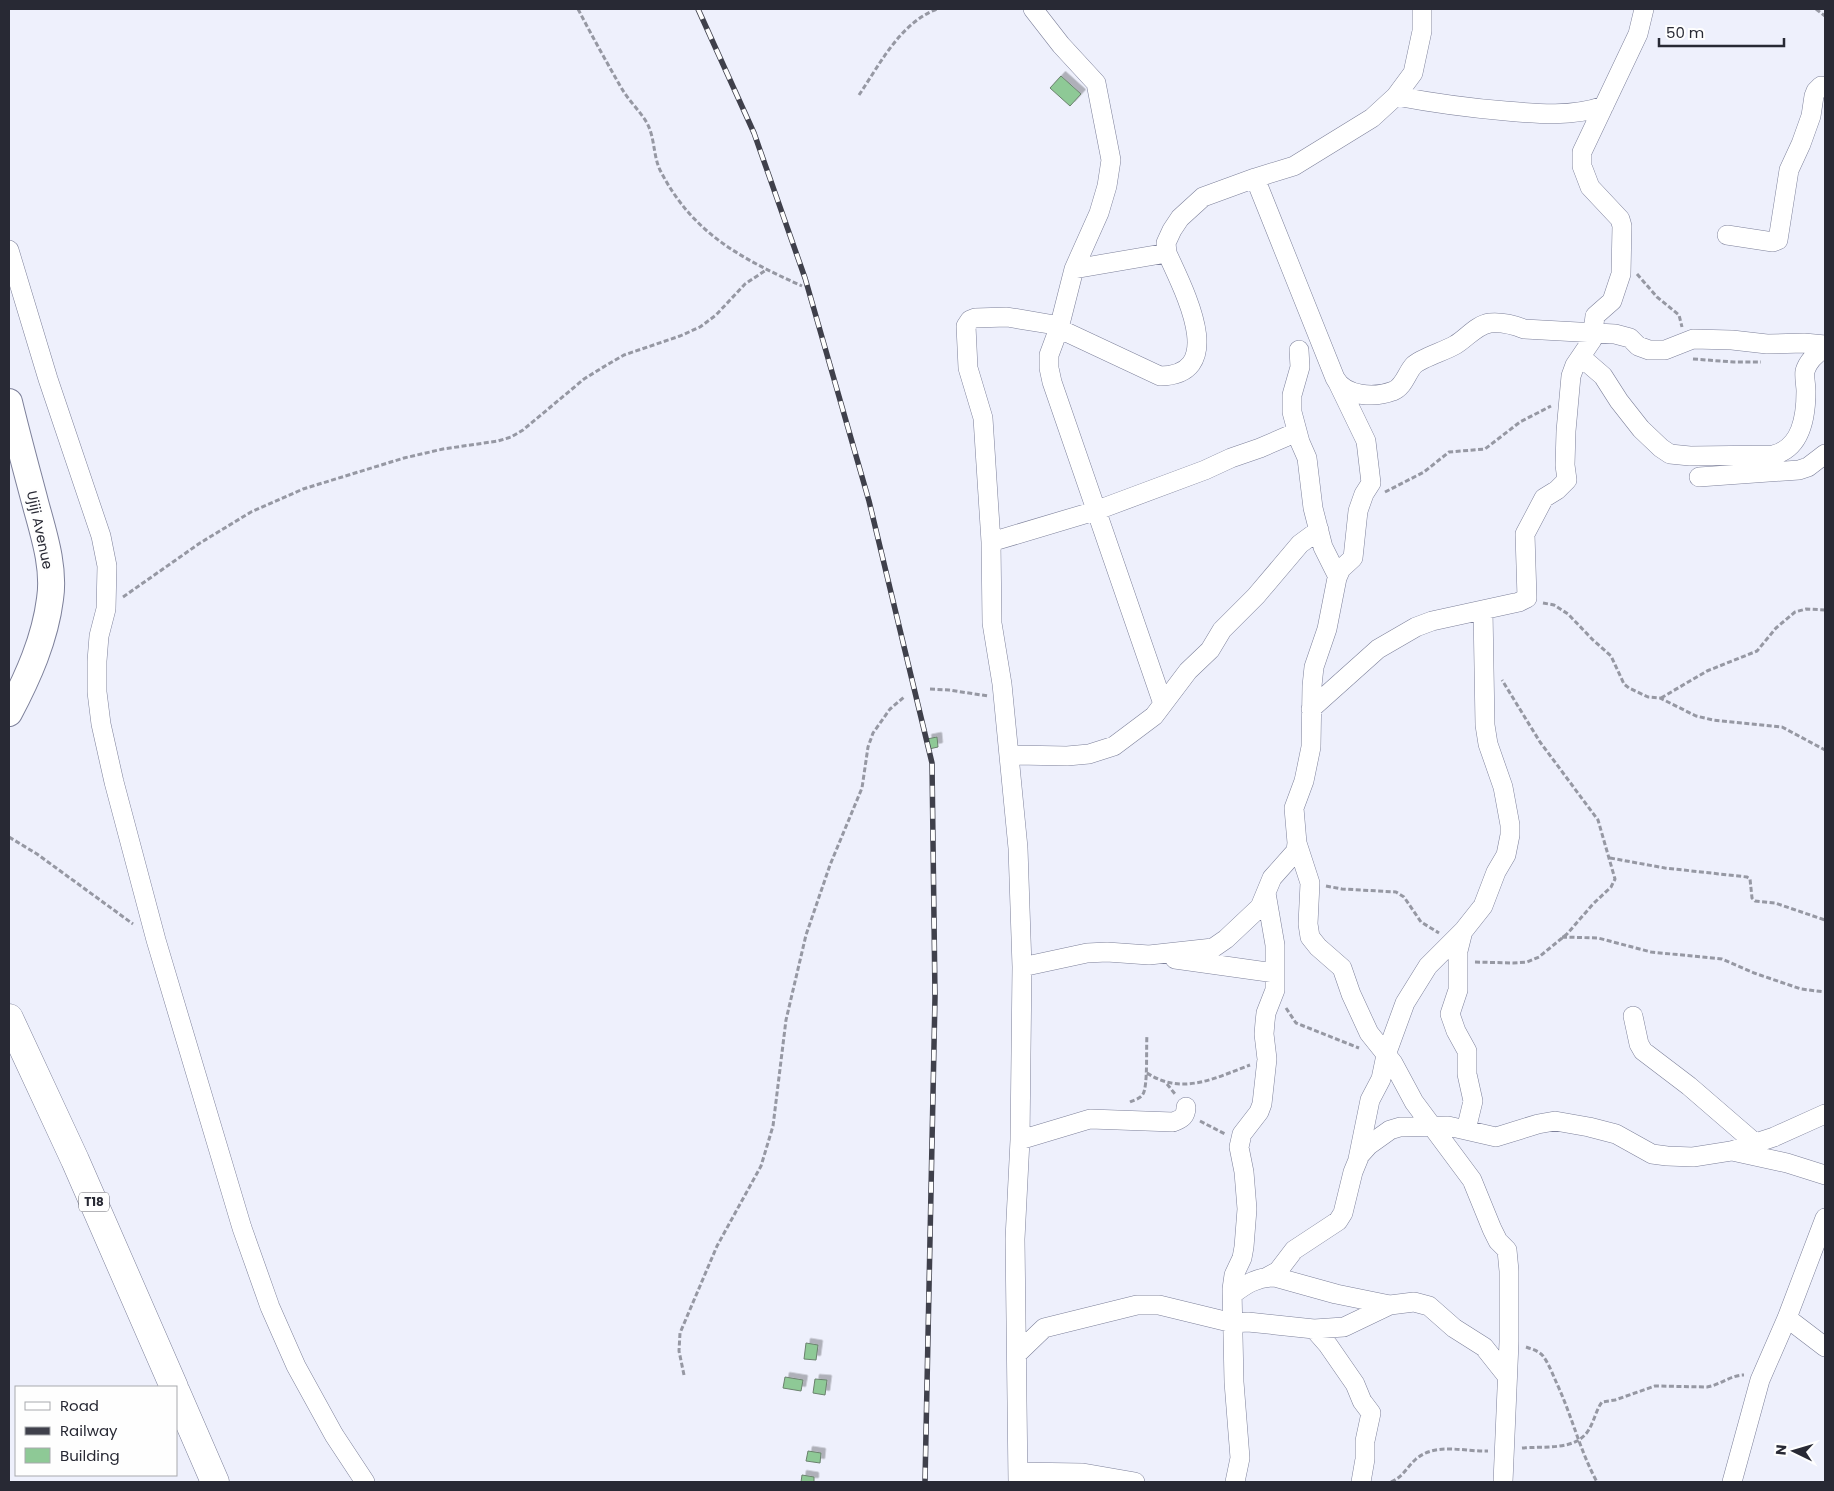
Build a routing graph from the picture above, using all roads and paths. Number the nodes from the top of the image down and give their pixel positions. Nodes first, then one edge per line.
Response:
1 (578, 9) edge
2 (937, 9) edge
3 (1033, 9) edge
4 (1422, 9) edge
5 (1644, 9) edge
6 (1816, 9) edge
7 (1825, 16) edge
8 (1825, 87) edge
9 (859, 95) dead end
10 (1396, 96) junction
11 (1604, 106) junction
12 (1255, 178) junction
13 (1727, 235) dead end
14 (9, 250) edge
15 (1167, 254) junction
16 (1622, 259) junction
17 (1074, 269) junction
18 (766, 270) junction
19 (802, 286) dead end
20 (1059, 328) junction
21 (1592, 332) junction
22 (1684, 343) junction
23 (1825, 346) edge
24 (1300, 350) dead end
25 (1581, 357) junction
26 (1338, 383) junction
27 (1569, 393) junction
28 (9, 402) edge
29 (1297, 432) junction
30 (1825, 454) edge
31 (1699, 477) dead end
32 (1382, 494) dead end
33 (1095, 511) junction
34 (1318, 530) junction
35 (991, 542) junction
36 (1338, 575) junction
37 (1525, 600) junction
38 (106, 610) junction
39 (1483, 610) junction
40 (1825, 610) edge
41 (1484, 668) junction
42 (930, 689) dead end
43 (904, 697) dead end
44 (1660, 698) junction
45 (1003, 699) junction
46 (1163, 704) junction
47 (1311, 709) junction
48 (9, 713) edge
49 (1825, 750) edge
50 (1010, 755) junction
51 (9, 837) edge
52 (1297, 843) junction
53 (1610, 858) junction
54 (1308, 872) junction
55 (1266, 893) junction
56 (1825, 920) edge
57 (1459, 934) junction
58 (1562, 937) junction
59 (156, 940) junction
60 (1149, 955) junction
61 (1457, 963) junction
62 (1022, 967) junction
63 (1274, 982) junction
64 (1825, 992) edge
65 (1633, 1016) dead end
66 (9, 1018) edge
67 (1147, 1035) dead end
68 (1386, 1056) junction
69 (1267, 1058) junction
70 (1147, 1074) junction
71 (1123, 1105) dead end
72 (1186, 1106) dead end
73 (1825, 1114) edge
74 (1432, 1127) junction
75 (1466, 1130) junction
76 (1020, 1140) junction
77 (1755, 1143) junction
78 (1731, 1151) junction
79 (1358, 1160) junction
80 (1825, 1175) edge
81 (1825, 1218) edge
82 (1267, 1277) junction
83 (1233, 1294) junction
84 (1390, 1305) junction
85 (1787, 1318) junction
86 (1233, 1323) junction
87 (1314, 1330) junction
88 (1509, 1342) junction
89 (1825, 1347) edge
90 (1017, 1354) junction
91 (1764, 1372) junction
92 (684, 1376) dead end
93 (1507, 1376) junction
94 (174, 1386) edge
95 (178, 1397) edge
96 (1579, 1440) junction
97 (1504, 1449) junction
98 (1018, 1477) edge
99 (215, 1482) edge
100 (365, 1482) edge
101 (1135, 1482) edge
102 (1235, 1482) edge
103 (1361, 1482) edge
104 (1391, 1482) edge
105 (1503, 1482) edge
106 (1597, 1482) edge
107 (1732, 1482) edge

1 - 18 path
2 - 9 path
3 - 17 street
4 - 10 street
5 - 11 street
6 - 7 path
8 - 13 street
10 - 11 street
10 - 12 street
11 - 16 street
12 - 15 street
12 - 26 street
14 - 38 street
15 - 17 street
15 - 20 street
16 - 21 street
16 - 22 path
17 - 20 street
18 - 19 path
18 - 38 path
20 - 33 street
20 - 35 street
21 - 22 street
21 - 25 street
21 - 26 street
22 - 23 street
23 - 25 street
24 - 29 street
25 - 27 street
26 - 36 street
27 - 32 path
27 - 37 street
28 - 48 main road, Ujiji Avenue
29 - 33 street
29 - 34 street
30 - 31 street
33 - 35 street
33 - 46 street
34 - 36 street
34 - 46 street
35 - 45 street
36 - 47 street
37 - 39 street
37 - 44 path
38 - 59 street
39 - 41 street
39 - 47 street
40 - 44 path
41 - 53 path
41 - 57 street
42 - 45 path
43 - 92 path
44 - 49 path
45 - 50 street
46 - 50 street
47 - 52 street
50 - 62 street
51 - 59 path
52 - 54 street
52 - 55 street
53 - 56 path
53 - 58 path
54 - 57 path
54 - 68 street
55 - 60 street
55 - 63 street
57 - 61 street
57 - 68 street
58 - 61 path
58 - 64 path
59 - 100 street
60 - 62 street
60 - 63 street
61 - 75 street
62 - 76 street
63 - 68 path
63 - 69 street
65 - 77 street
66 - 94 highway, T18
67 - 70 path
68 - 74 street
68 - 79 street
69 - 70 path
69 - 83 street
70 - 71 path
72 - 76 street
73 - 77 street
74 - 75 street
74 - 79 street
74 - 88 street
75 - 78 street
76 - 90 street
77 - 78 street
78 - 80 street
79 - 82 street
81 - 85 street
82 - 83 street
82 - 84 street
83 - 86 street
84 - 87 street
84 - 93 street
85 - 89 street
85 - 91 street
86 - 87 street
86 - 90 street
86 - 102 street
87 - 103 street
88 - 93 street
88 - 96 path
90 - 98 street
91 - 96 path
91 - 107 street
93 - 97 street
95 - 99 highway
96 - 97 path
96 - 106 path
97 - 104 path
97 - 105 street
98 - 101 street

